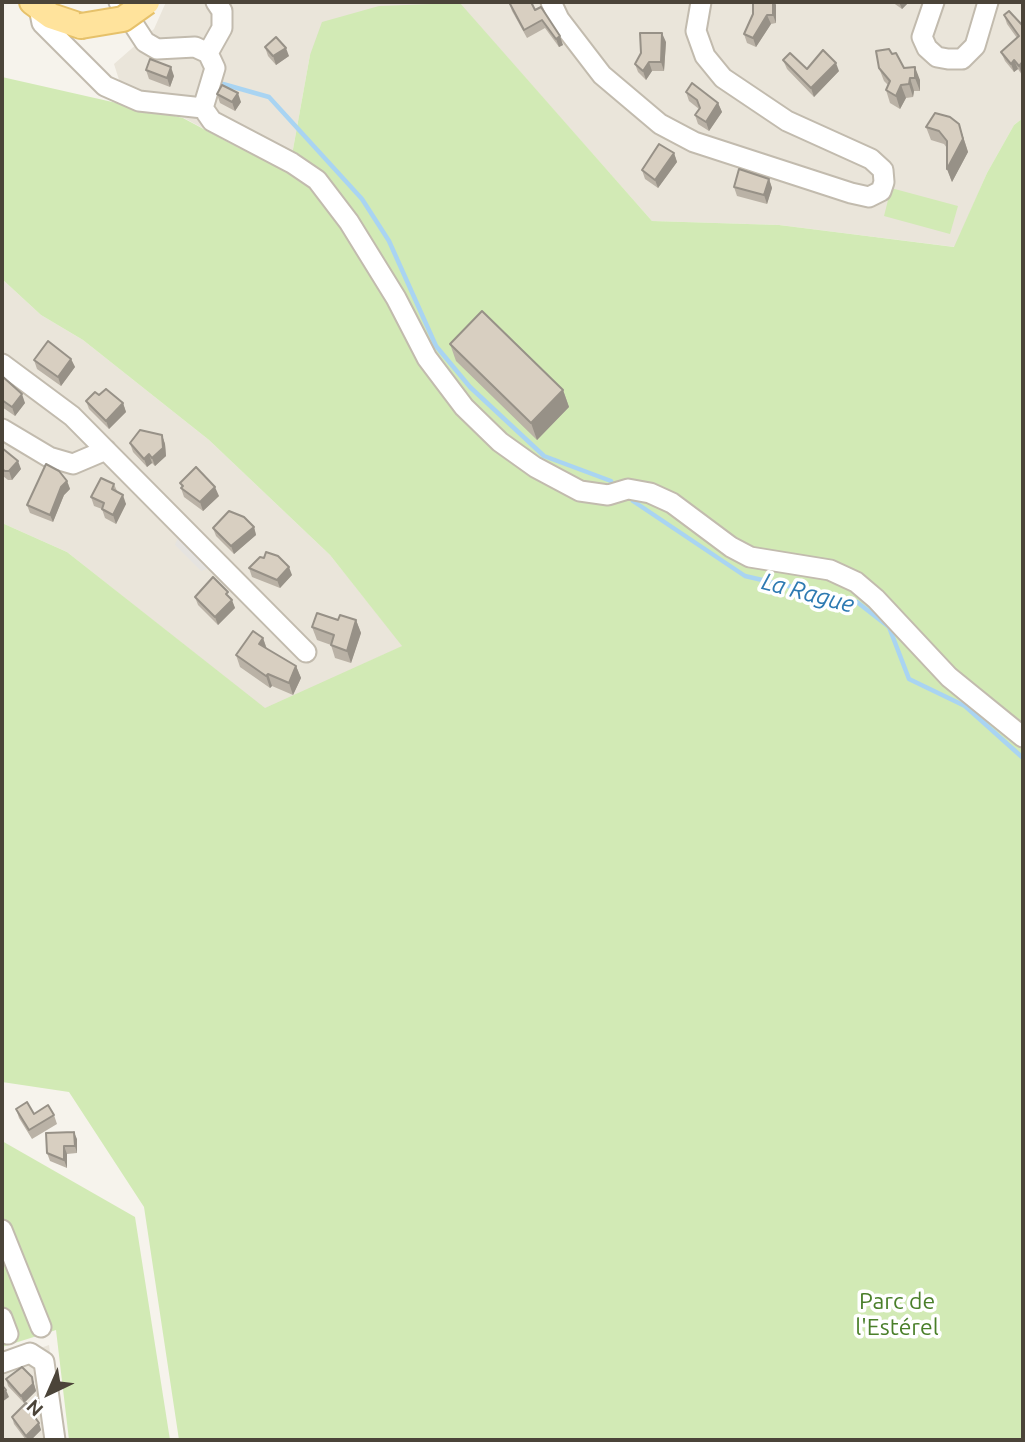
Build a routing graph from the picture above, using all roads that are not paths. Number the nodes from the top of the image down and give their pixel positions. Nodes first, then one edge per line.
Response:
1 (119, 2) edge
2 (147, 2) edge
3 (216, 2) edge
4 (551, 2) edge
5 (701, 2) edge
6 (934, 2) edge
7 (988, 2) edge
8 (36, 5) edge
9 (208, 53) junction
10 (203, 108) junction
11 (2, 364) edge
12 (2, 429) edge
13 (106, 450) junction
14 (306, 652) dead end
15 (1023, 737) edge
16 (2, 1230) edge
17 (41, 1327) dead end
18 (2, 1363) edge
19 (55, 1440) edge

1 - 9 street
2 - 8 main road, bridge
3 - 9 street
4 - 5 street
6 - 7 street
8 - 10 street
9 - 10 street
10 - 15 street
11 - 13 street
12 - 13 street
13 - 14 street
16 - 17 street
18 - 19 street

